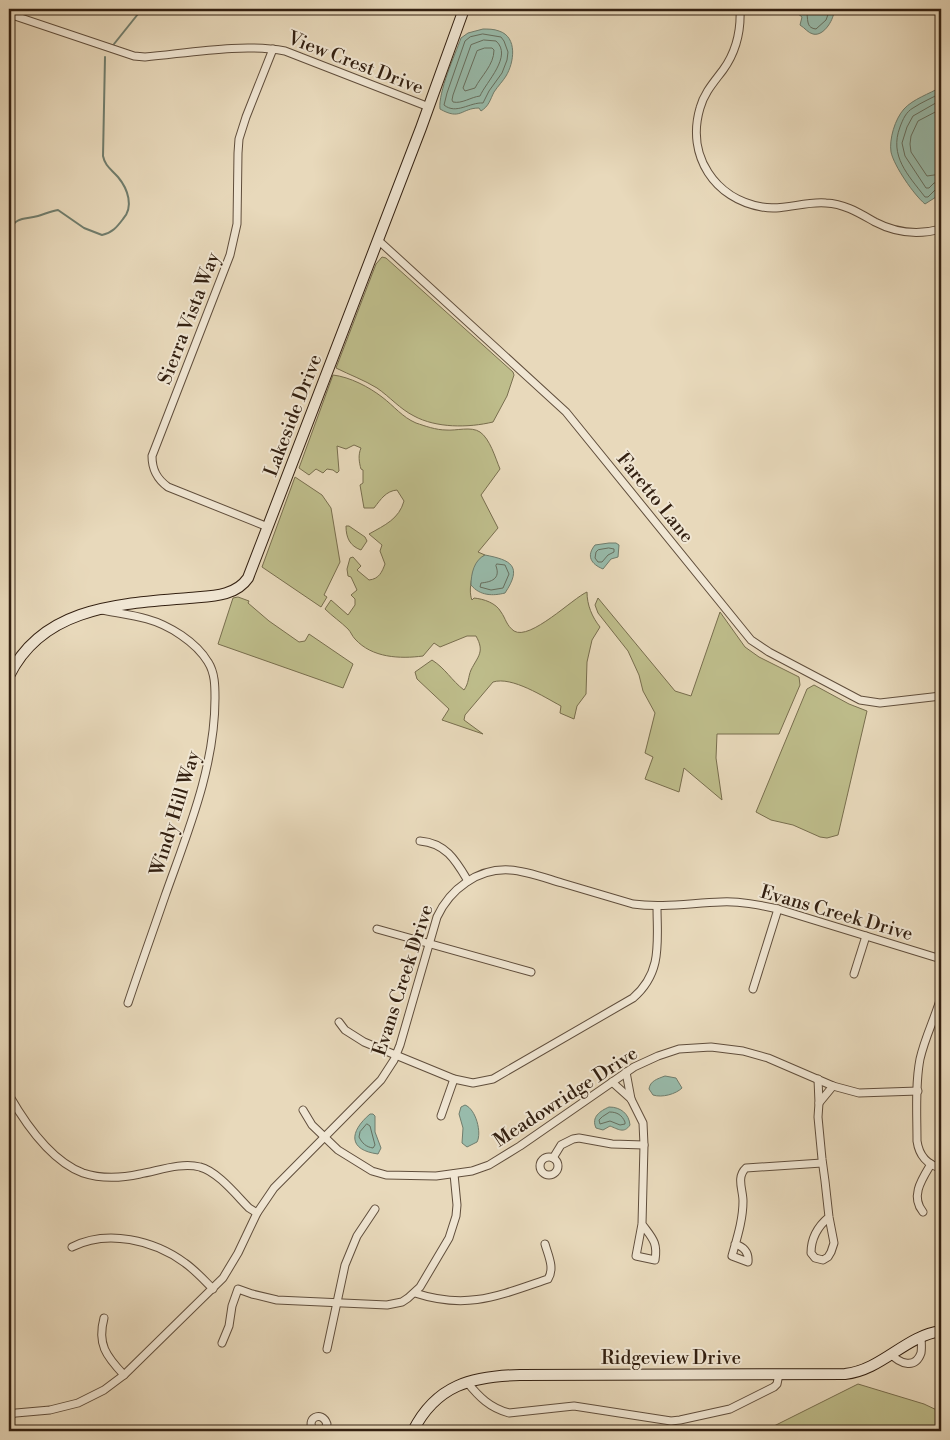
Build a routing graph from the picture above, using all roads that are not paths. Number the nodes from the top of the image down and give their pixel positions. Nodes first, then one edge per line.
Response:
1 (464, 9) edge
2 (740, 9) edge
3 (9, 14) edge
4 (272, 49) junction
5 (429, 107) junction
6 (941, 229) edge
7 (378, 240) junction
8 (268, 527) junction
9 (99, 610) junction
10 (13, 658) edge
11 (9, 676) edge
12 (941, 696) edge
13 (420, 841) dead end
14 (468, 881) junction
15 (657, 906) junction
16 (778, 909) junction
17 (377, 929) dead end
18 (866, 936) junction
19 (429, 944) junction
20 (941, 959) edge
21 (531, 972) dead end
22 (854, 974) dead end
23 (753, 989) dead end
24 (941, 997) edge
25 (128, 1003) dead end
26 (339, 1022) dead end
27 (396, 1055) junction
28 (626, 1072) junction
29 (818, 1078) junction
30 (454, 1079) junction
31 (612, 1082) junction
32 (833, 1086) junction
33 (918, 1091) junction
34 (9, 1094) edge
35 (631, 1099) junction
36 (819, 1103) junction
37 (303, 1110) dead end
38 (441, 1116) dead end
39 (322, 1139) junction
40 (644, 1145) junction
41 (553, 1158) dead end
42 (822, 1163) junction
43 (931, 1164) junction
44 (941, 1168) edge
45 (454, 1174) junction
46 (375, 1209) dead end
47 (256, 1212) junction
48 (922, 1212) dead end
49 (829, 1217) junction
50 (642, 1224) junction
51 (545, 1244) dead end
52 (735, 1244) dead end
53 (72, 1247) dead end
54 (213, 1289) junction
55 (415, 1293) junction
56 (338, 1303) junction
57 (104, 1318) dead end
58 (941, 1331) edge
59 (921, 1336) junction
60 (222, 1343) dead end
61 (327, 1349) dead end
62 (891, 1354) junction
63 (779, 1374) junction
64 (124, 1375) junction
65 (467, 1382) junction
66 (9, 1410) edge
67 (13, 1414) edge
68 (314, 1431) edge
69 (324, 1431) edge
70 (413, 1431) edge

1 - 5 street, Lakeside Drive
2 - 6 street
3 - 4 street, View Crest Drive
4 - 5 street, View Crest Drive
4 - 8 street, Sierra Vista Way
5 - 7 street, Lakeside Drive
7 - 8 street, Lakeside Drive
7 - 12 street, Faretto Lane
8 - 9 street, Lakeside Drive
9 - 10 street, Lakeside Drive
9 - 25 street, Windy Hill Way
10 - 11 street, Lakeside Drive
13 - 14 street
14 - 15 street, Evans Creek Drive
14 - 19 street, Evans Creek Drive
15 - 16 street, Evans Creek Drive
15 - 30 street
16 - 18 street, Evans Creek Drive
16 - 23 street
17 - 19 street
18 - 20 street, Evans Creek Drive
18 - 22 street
19 - 21 street
19 - 27 street, Evans Creek Drive
24 - 33 street
26 - 27 street
27 - 30 street
27 - 39 street, Evans Creek Drive
28 - 29 street, Meadowridge Drive
28 - 31 street, Meadowridge Drive
28 - 35 street
29 - 32 street, Meadowridge Drive
29 - 36 street
30 - 38 street
31 - 35 street
31 - 45 street, Meadowridge Drive
32 - 33 street, Meadowridge Drive
32 - 36 street
33 - 43 street
34 - 47 street
35 - 40 street
36 - 42 street
37 - 39 street, Meadowridge Drive
39 - 45 street, Meadowridge Drive
39 - 47 street
40 - 41 street
40 - 50 street
42 - 49 street
42 - 52 street
43 - 44 street
43 - 48 street
45 - 55 street
46 - 56 street
47 - 54 street
49 - 49 street
50 - 50 street
51 - 55 street
53 - 54 street
54 - 64 street
55 - 56 street
56 - 60 street
56 - 61 street
57 - 64 street
58 - 59 street, Ridgeview Drive
59 - 62 street, Ridgeview Drive
59 - 62 street
62 - 63 street, Ridgeview Drive
63 - 65 street, Ridgeview Drive
63 - 65 street
64 - 67 street
65 - 70 street, Ridgeview Drive
66 - 67 street
68 - 69 street

